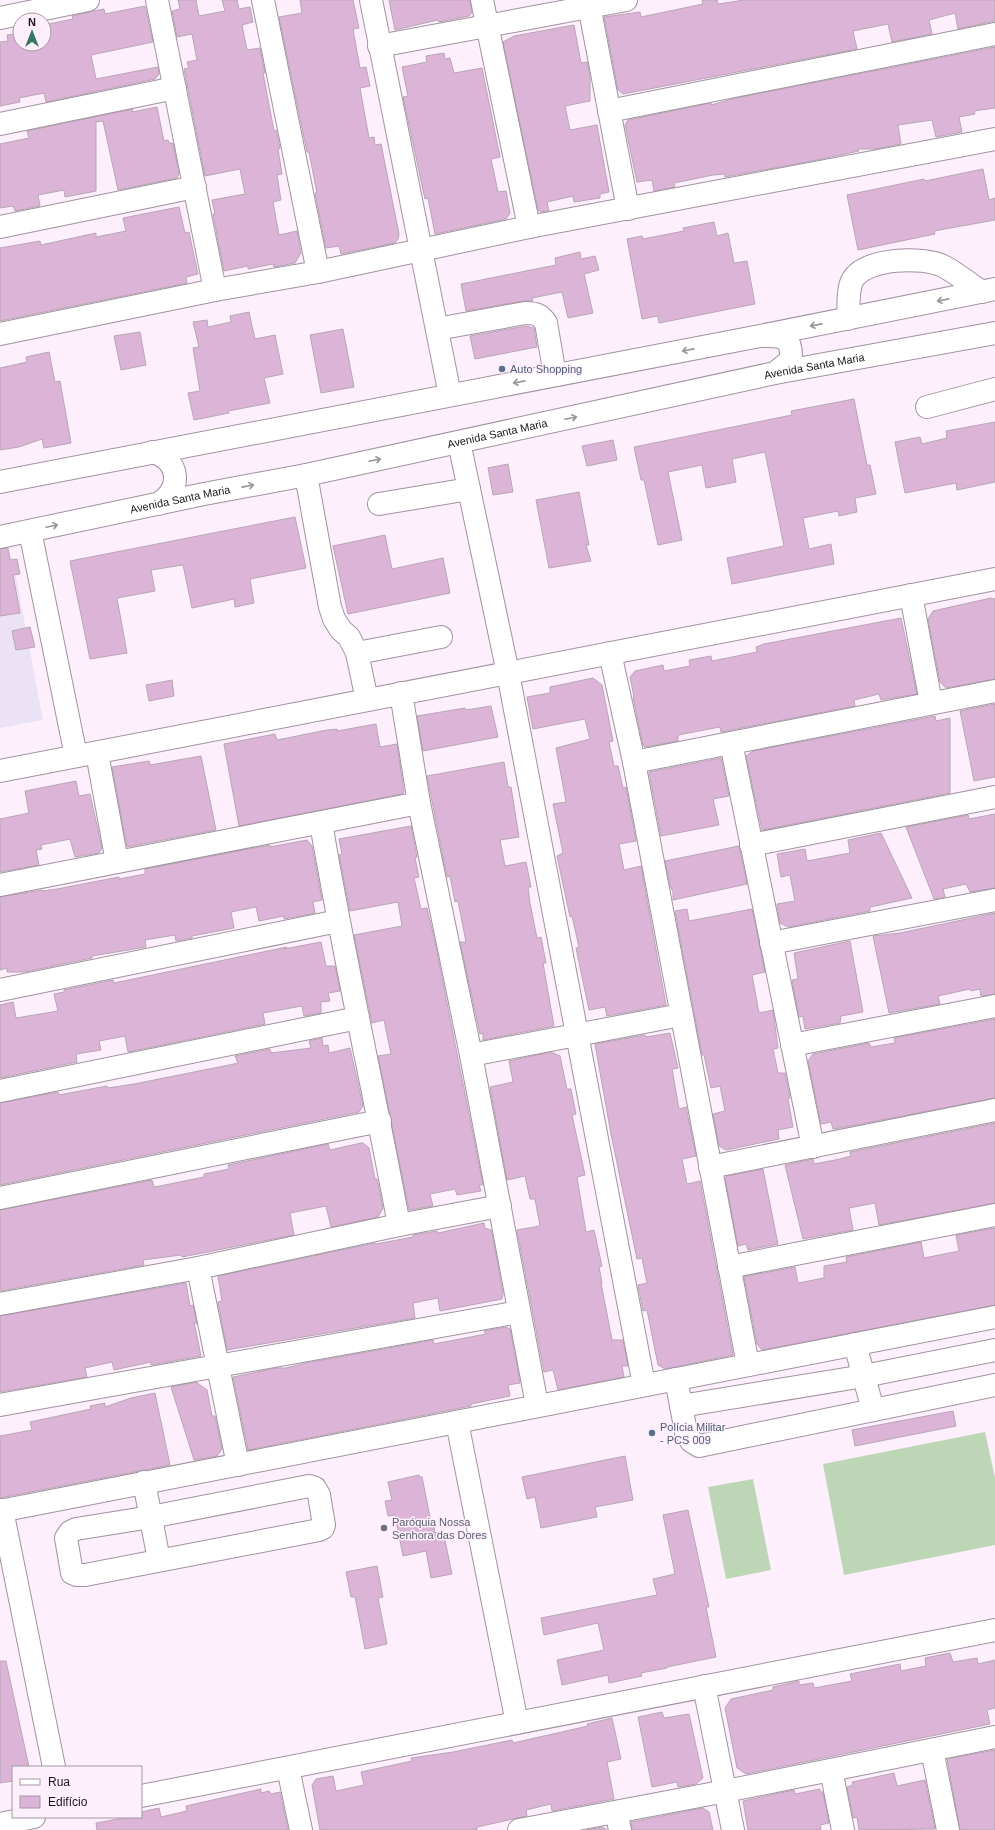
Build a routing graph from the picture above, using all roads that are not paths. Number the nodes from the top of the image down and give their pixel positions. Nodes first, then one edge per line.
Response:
1 (88, 0) edge
2 (157, 0) edge
3 (264, 0) edge
4 (371, 0) edge
5 (482, 0) edge
6 (626, 0) edge
7 (589, 4) edge
8 (0, 18) edge
9 (487, 25) junction
10 (995, 34) edge
11 (379, 46) junction
12 (175, 88) junction
13 (609, 111) junction
14 (0, 124) edge
15 (995, 138) edge
16 (195, 188) junction
17 (628, 209) junction
18 (0, 227) edge
19 (528, 227) junction
20 (421, 250) junction
21 (318, 272) junction
22 (215, 290) junction
23 (988, 290) edge
24 (848, 319) junction
25 (437, 329) junction
26 (995, 333) edge
27 (0, 334) edge
28 (760, 336) junction
29 (775, 373) junction
30 (555, 375) junction
31 (995, 389) edge
32 (450, 395) junction
33 (927, 407) dead end
34 (459, 442) junction
35 (198, 443) junction
36 (152, 452) junction
37 (306, 475) junction
38 (0, 482) edge
39 (469, 489) junction
40 (204, 494) junction
41 (158, 504) junction
42 (379, 504) dead end
43 (30, 531) junction
44 (0, 537) edge
45 (995, 579) edge
46 (911, 595) junction
47 (441, 637) dead end
48 (357, 653) junction
49 (610, 653) junction
50 (508, 673) junction
51 (995, 691) edge
52 (401, 693) junction
53 (367, 700) junction
54 (931, 703) junction
55 (731, 743) junction
56 (97, 753) junction
57 (76, 756) junction
58 (634, 762) junction
59 (0, 771) edge
60 (995, 797) edge
61 (419, 803) junction
62 (321, 823) junction
63 (751, 845) junction
64 (117, 862) junction
65 (0, 885) edge
66 (995, 900) edge
67 (338, 921) junction
68 (771, 943) junction
69 (0, 990) edge
70 (995, 1006) edge
71 (681, 1015) junction
72 (358, 1018) junction
73 (576, 1034) junction
74 (792, 1045) junction
75 (471, 1055) junction
76 (0, 1090) edge
77 (995, 1110) edge
78 (380, 1121) junction
79 (813, 1147) junction
80 (710, 1167) junction
81 (0, 1198) edge
82 (500, 1206) junction
83 (995, 1215) edge
84 (399, 1225) junction
85 (729, 1267) junction
86 (198, 1268) junction
87 (0, 1304) edge
88 (519, 1312) junction
89 (995, 1317) edge
90 (855, 1344) junction
91 (995, 1350) edge
92 (748, 1365) junction
93 (217, 1367) junction
94 (864, 1376) junction
95 (676, 1379) junction
96 (644, 1385) junction
97 (995, 1385) edge
98 (537, 1405) junction
99 (0, 1406) edge
100 (681, 1406) junction
101 (873, 1410) junction
102 (457, 1422) junction
103 (238, 1465) junction
104 (144, 1482) junction
105 (1, 1511) edge
106 (151, 1517) junction
107 (159, 1560) junction
108 (995, 1630) edge
109 (704, 1686) junction
110 (517, 1723) junction
111 (995, 1737) edge
112 (932, 1750) junction
113 (54, 1766) edge
114 (288, 1768) junction
115 (831, 1770) junction
116 (726, 1791) junction
117 (142, 1796) edge
118 (29, 1818) edge
119 (618, 1821) edge
120 (0, 1824) edge
121 (301, 1830) edge
122 (519, 1830) edge
123 (733, 1830) edge
124 (843, 1830) edge
125 (948, 1830) edge

1 - 8 street
2 - 12 street
3 - 21 street
4 - 11 street
5 - 9 street
6 - 7 street
7 - 9 street
7 - 13 street
9 - 11 street
9 - 19 street
10 - 13 street
11 - 20 street
12 - 14 street
12 - 16 street
13 - 17 street
15 - 17 street
16 - 18 street
16 - 22 street
17 - 19 street
19 - 20 street
20 - 21 street
20 - 25 street
21 - 22 street
22 - 27 street
23 -> 24 street
23 - 24 street
24 -> 28 street
25 - 30 street
25 - 32 street
26 - 29 street, Avenida Santa Maria
28 - 29 street
28 -> 30 street
34 -> 29 street, Avenida Santa Maria
30 -> 32 street
31 - 33 street
32 - 35 street
37 -> 34 street, Avenida Santa Maria
34 - 39 street
35 - 36 street
35 - 40 street
36 - 38 street
36 - 41 street
40 -> 37 street, Avenida Santa Maria
37 - 48 street
39 - 42 street
39 - 50 street
40 - 41 street, Avenida Santa Maria
43 -> 41 street, Avenida Santa Maria
43 - 44 street, Avenida Santa Maria
43 - 57 street
45 - 46 street
46 - 49 street
46 - 54 street
47 - 48 street
48 - 53 street
49 - 50 street
49 - 58 street
50 - 52 street
50 - 73 street
51 - 54 street
52 - 53 street
52 - 61 street
53 - 56 street
54 - 55 street
55 - 58 street
55 - 63 street
56 - 57 street
56 - 64 street
57 - 59 street
58 - 71 street
60 - 63 street
61 - 62 street
61 - 75 street
62 - 64 street
62 - 67 street
63 - 68 street
64 - 65 street
66 - 68 street
67 - 69 street
67 - 72 street
68 - 74 street
70 - 74 street
71 - 73 street
71 - 80 street
72 - 76 street
72 - 78 street
73 - 75 street
73 - 96 street
74 - 79 street
75 - 82 street
77 - 79 street
78 - 81 street
78 - 84 street
79 - 80 street
80 - 85 street
82 - 84 street
82 - 88 street
83 - 85 street
84 - 86 street
85 - 92 street
86 - 87 street
86 - 93 street
88 - 93 street
88 - 98 street
89 - 90 street
90 - 92 street
90 - 94 street
91 - 94 street
92 - 95 street
93 - 99 street
93 - 103 street
94 - 100 street
94 - 101 street
95 - 96 street
95 - 100 street
96 - 98 street
97 - 101 street
98 - 102 street
100 - 101 street
102 - 103 street
102 - 110 street
103 - 104 street
104 - 105 street
104 - 106 street
105 - 113 street
106 - 107 street
106 - 107 street
106 - 107 street
108 - 109 street
109 - 110 street
109 - 116 street
110 - 114 street
111 - 112 street
112 - 115 street
112 - 125 street
114 - 117 street
114 - 121 street
115 - 116 street
115 - 124 street
116 - 119 street
116 - 123 street
118 - 120 street
119 - 122 street

